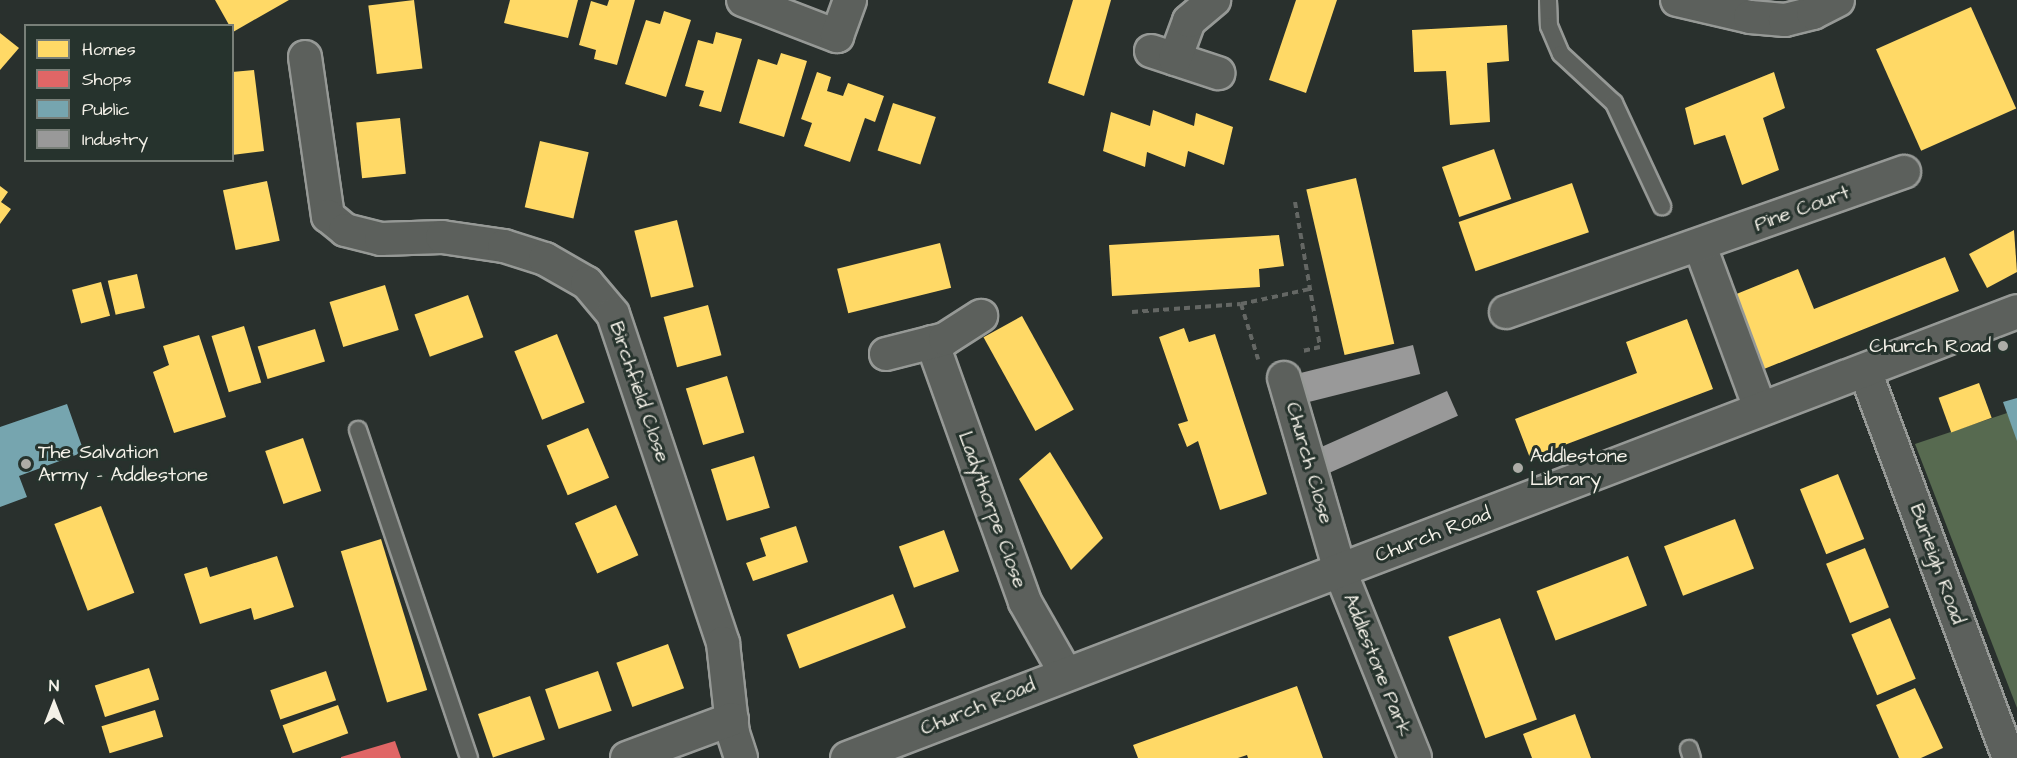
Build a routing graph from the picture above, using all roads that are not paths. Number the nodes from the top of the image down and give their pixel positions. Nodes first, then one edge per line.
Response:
1 (743, 0) edge
2 (850, 0) edge
3 (1214, 0) edge
4 (1548, 0) edge
5 (1677, 0) edge
6 (1838, 0) edge
7 (305, 57) dead end
8 (1218, 73) dead end
9 (1904, 172) dead end
10 (1662, 206) dead end
11 (1700, 246) junction
12 (2017, 311) edge
13 (1506, 312) dead end
14 (981, 316) dead end
15 (932, 342) junction
16 (886, 354) dead end
17 (1280, 367) road end
18 (1865, 370) junction
19 (1760, 408) junction
20 (358, 430) dead end
21 (1340, 571) junction
22 (1065, 672) junction
23 (732, 719) junction
24 (470, 758) edge
25 (627, 758) edge
26 (741, 758) edge
27 (848, 758) edge
28 (1415, 758) edge
29 (2009, 758) edge

1 - 2 street
3 - 8 street
4 - 10 lane
5 - 6 street
7 - 23 street, Birchfield Close
9 - 11 street, Pine Court
11 - 13 street, Pine Court
11 - 19 street
12 - 18 main road, Church Road
14 - 15 street
15 - 16 street
15 - 22 street, Ladythorpe Close
17 - 21 street, Church Close
18 - 19 main road, Church Road
18 - 29 street, Burleigh Road
19 - 21 main road, Church Road
20 - 24 lane
21 - 22 main road, Church Road
21 - 28 street, Addlestone Park
22 - 27 main road, Church Road
23 - 25 street
23 - 26 street, Birchfield Close

